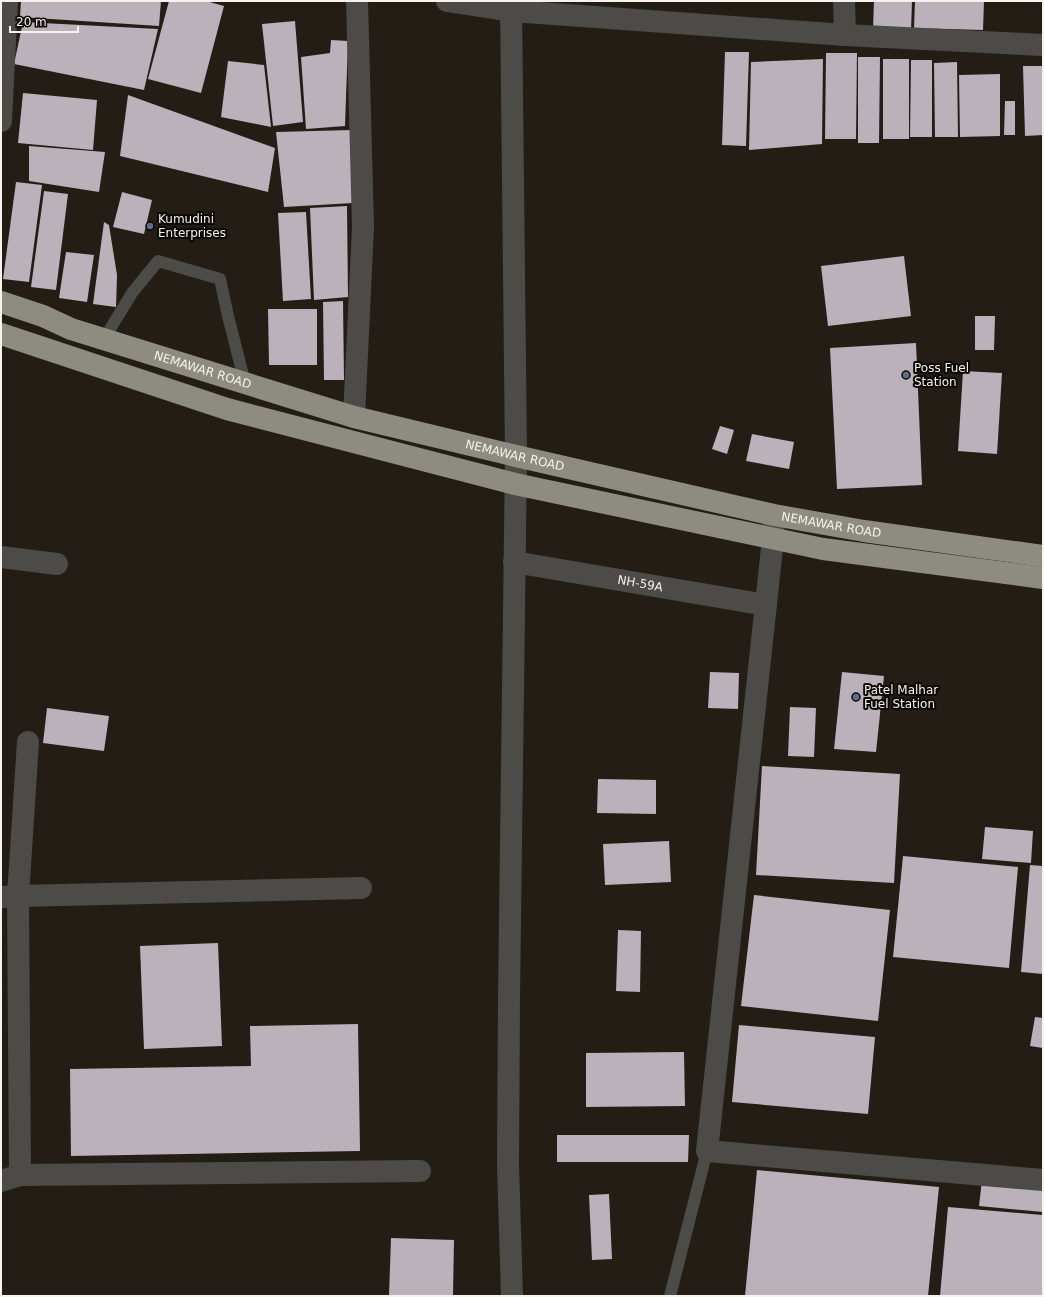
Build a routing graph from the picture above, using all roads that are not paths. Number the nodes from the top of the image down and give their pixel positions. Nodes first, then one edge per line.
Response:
1 (7, 1) edge
2 (357, 1) edge
3 (447, 1) edge
4 (844, 1) edge
5 (512, 6) edge
6 (845, 35) junction
7 (1043, 45) edge
8 (1, 121) edge
9 (1, 302) edge
10 (59, 323) junction
11 (1, 334) edge
12 (104, 339) junction
13 (53, 351) junction
14 (245, 383) junction
15 (354, 417) junction
16 (516, 456) junction
17 (515, 484) junction
18 (774, 515) junction
19 (773, 539) junction
20 (1, 556) edge
21 (1043, 556) edge
22 (514, 562) junction
23 (57, 564) dead end
24 (1043, 578) edge
25 (766, 605) junction
26 (28, 742) dead end
27 (361, 888) dead end
28 (9, 897) edge
29 (707, 1151) junction
30 (420, 1171) dead end
31 (10, 1178) edge
32 (1043, 1180) edge
33 (512, 1296) edge
34 (670, 1296) edge

1 - 8 street
2 - 15 street
3 - 5 street
4 - 6 street
5 - 6 street
5 - 16 street
6 - 7 street
9 - 10 highway, NEMAWAR ROAD
10 - 12 highway, NEMAWAR ROAD
10 - 13 highway
11 - 13 highway, NEMAWAR ROAD
12 - 14 highway, NEMAWAR ROAD
12 - 14 lane
13 - 17 highway, NEMAWAR ROAD
14 - 15 highway, NEMAWAR ROAD
15 - 16 highway, NEMAWAR ROAD
16 - 17 street
16 - 18 highway, NEMAWAR ROAD
17 - 19 highway, NEMAWAR ROAD
17 - 22 street
18 - 19 street
18 - 21 highway, NEMAWAR ROAD
19 - 24 highway, NEMAWAR ROAD
19 - 25 street
20 - 23 street
22 - 25 street, NH-59A
22 - 33 street
25 - 29 street
26 - 28 street
27 - 28 street
28 - 31 street
29 - 32 street
29 - 34 lane
30 - 31 street

